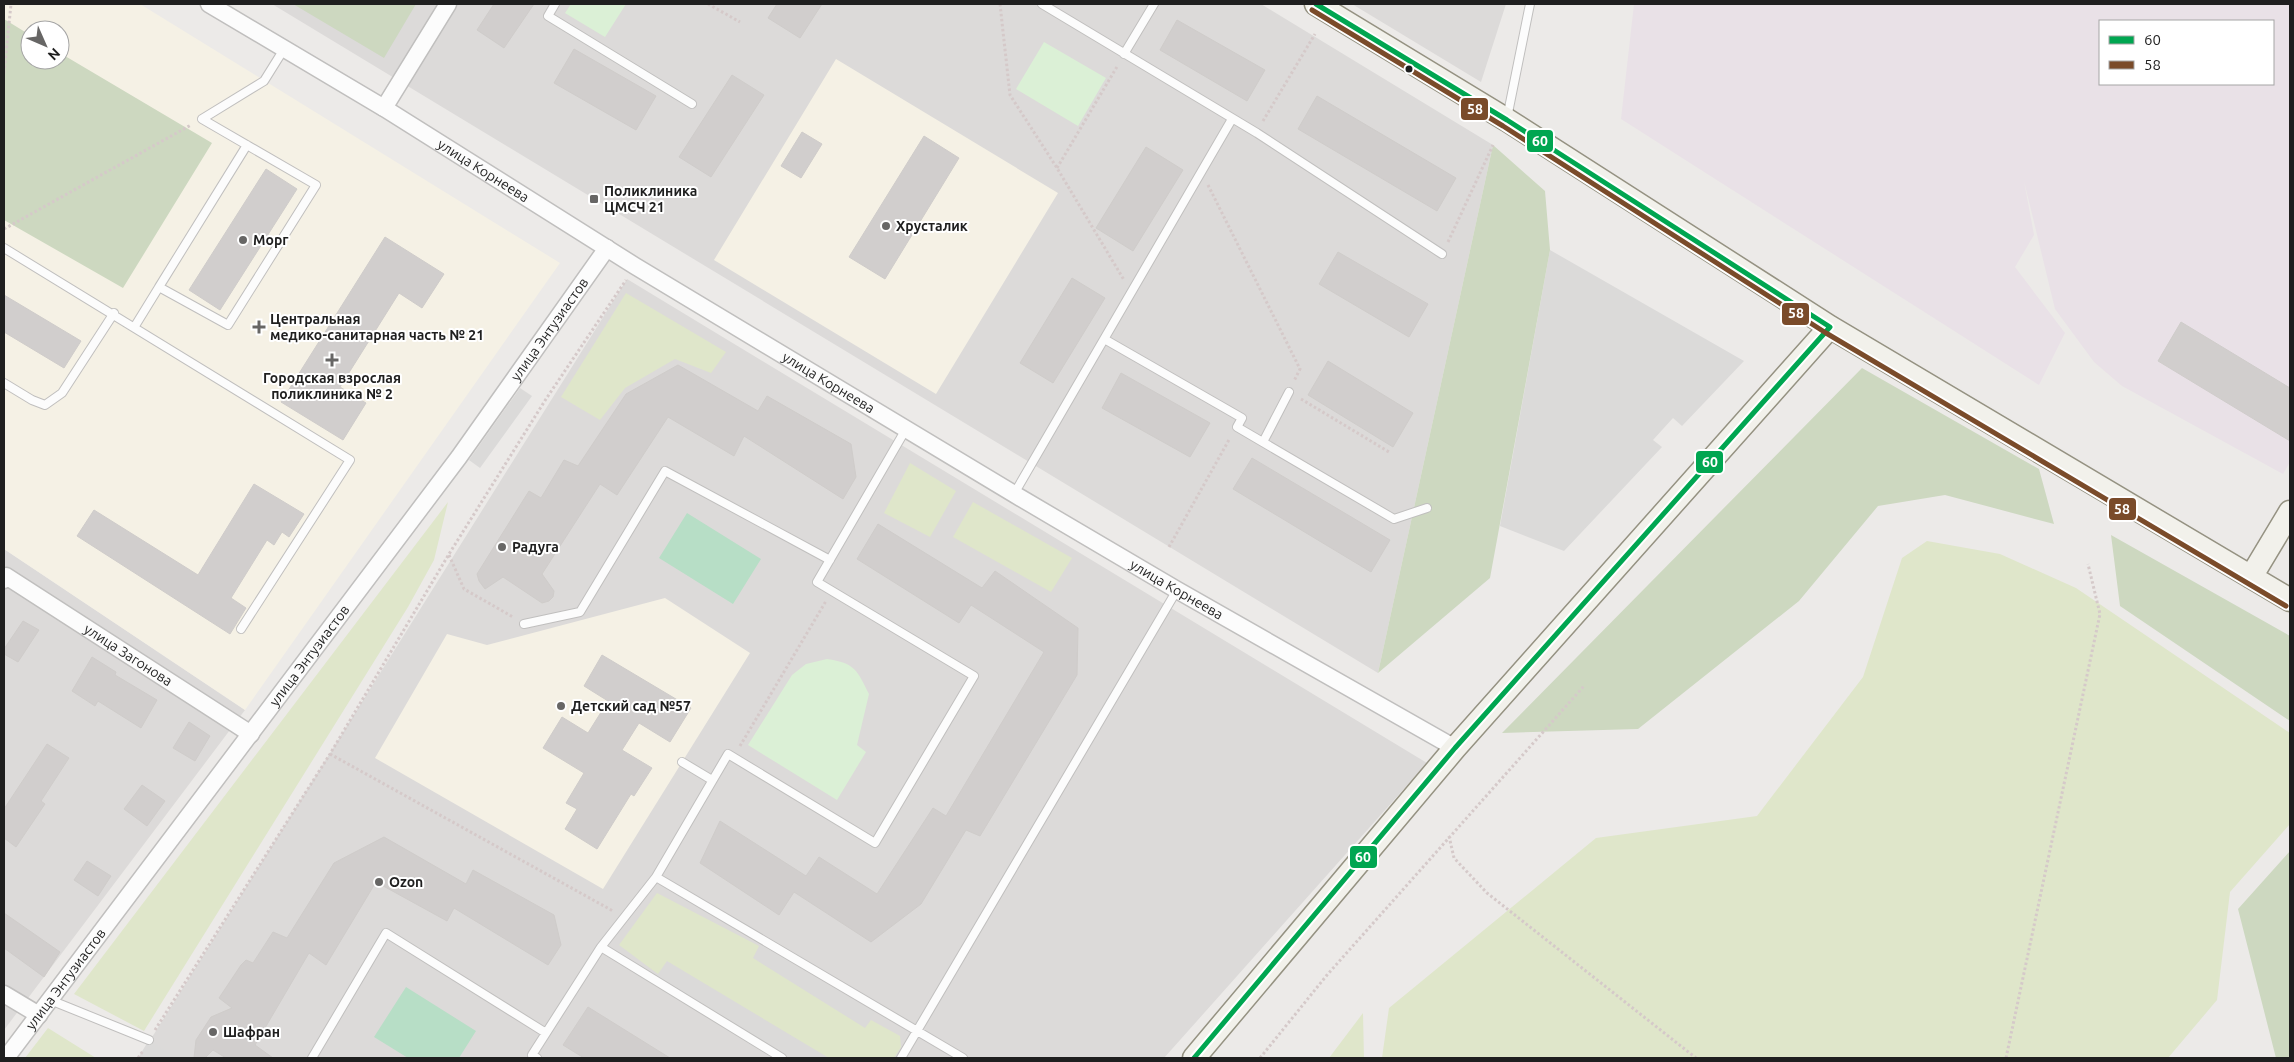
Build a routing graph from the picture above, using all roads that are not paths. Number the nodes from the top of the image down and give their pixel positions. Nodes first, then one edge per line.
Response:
1 (209, 4) edge
2 (448, 4) edge
3 (555, 4) edge
4 (1042, 4) edge
5 (1154, 4) edge
6 (1316, 4) edge
7 (1530, 4) edge
8 (284, 49) junction
9 (1124, 54) junction
10 (692, 104) dead end
11 (384, 108) junction
12 (1232, 119) junction
13 (1507, 120) junction
14 (247, 145) junction
15 (4, 248) edge
16 (607, 248) junction
17 (1442, 254) road end
18 (160, 287) junction
19 (114, 314) junction
20 (135, 326) junction
21 (1830, 327) junction
22 (1106, 340) junction
23 (4, 383) edge
24 (1289, 392) road end
25 (906, 428) junction
26 (1262, 442) junction
27 (1014, 494) junction
28 (1427, 508) dead end
29 (2290, 512) edge
30 (830, 560) junction
31 (2251, 577) junction
32 (5, 578) edge
33 (1177, 590) junction
34 (2290, 600) edge
35 (524, 624) road end
36 (240, 629) dead end
37 (250, 734) junction
38 (1455, 748) junction
39 (682, 762) dead end
40 (712, 780) junction
41 (656, 877) junction
42 (601, 948) junction
43 (4, 994) edge
44 (50, 1000) junction
45 (39, 1014) junction
46 (918, 1030) junction
47 (546, 1033) junction
48 (149, 1040) road end
49 (6, 1058) edge
50 (312, 1058) edge
51 (537, 1058) edge
52 (782, 1058) edge
53 (900, 1058) edge
54 (963, 1058) edge
55 (1194, 1058) edge

1 - 8 street, улица Корнеева
2 - 11 street
3 - 10 lane
4 - 9 lane
5 - 9 lane
6 - 13 main road
7 - 13 lane
8 - 11 street, улица Корнеева
8 - 14 lane
9 - 12 lane
11 - 16 street, улица Корнеева
12 - 17 lane
12 - 22 lane
13 - 21 main road
14 - 18 lane
14 - 18 lane
15 - 19 lane
16 - 25 street, улица Корнеева
16 - 37 street, улица Энтузиастов
18 - 20 lane
19 - 20 lane
19 - 23 lane
20 - 36 lane
21 - 31 main road
21 - 38 main road
22 - 26 lane
22 - 27 lane
24 - 26 lane
25 - 27 street, улица Корнеева
25 - 30 lane
26 - 28 lane
27 - 33 street, улица Корнеева
29 - 31 main road
30 - 35 lane
30 - 40 lane
31 - 34 main road
32 - 37 street, улица Загонова
33 - 38 street, улица Корнеева
33 - 46 lane
37 - 44 street, улица Энтузиастов
38 - 55 main road
39 - 40 lane
40 - 41 lane
41 - 42 lane
41 - 46 lane
42 - 47 lane
42 - 52 lane
43 - 45 street
44 - 45 street, улица Энтузиастов
44 - 48 lane
45 - 49 street, улица Энтузиастов
46 - 53 lane
46 - 54 lane
47 - 50 lane
47 - 51 lane

